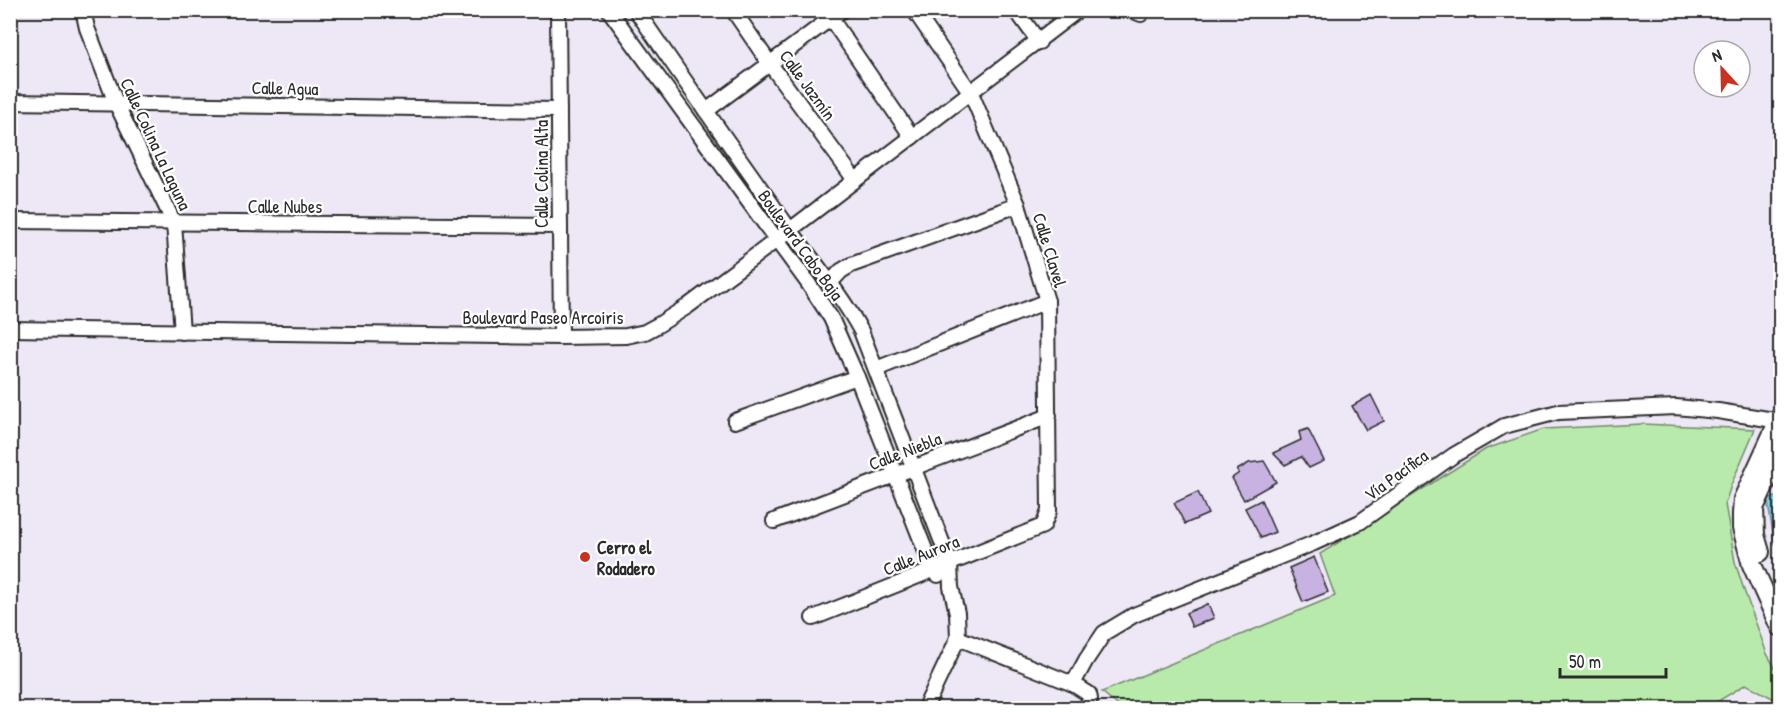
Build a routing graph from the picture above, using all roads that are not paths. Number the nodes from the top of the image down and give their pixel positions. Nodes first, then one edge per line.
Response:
1 (82, 10) edge
2 (558, 10) edge
3 (609, 10) edge
4 (636, 10) edge
5 (733, 10) edge
6 (842, 10) edge
7 (914, 10) edge
8 (1016, 10) edge
9 (1078, 10) edge
10 (827, 15) edge
11 (1039, 42) junction
12 (770, 64) junction
13 (971, 93) junction
14 (695, 97) junction
15 (10, 102) edge
16 (116, 103) junction
17 (678, 107) junction
18 (559, 110) junction
19 (705, 111) junction
20 (912, 137) junction
21 (855, 180) junction
22 (1018, 205) junction
23 (10, 221) edge
24 (174, 223) junction
25 (560, 226) junction
26 (790, 230) junction
27 (776, 240) junction
28 (830, 283) junction
29 (1047, 301) junction
30 (10, 329) edge
31 (182, 332) junction
32 (561, 337) junction
33 (876, 369) junction
34 (857, 377) junction
35 (1049, 416) junction
36 (1780, 420) edge
37 (735, 421) dead end
38 (1780, 452) edge
39 (914, 467) junction
40 (895, 474) junction
41 (774, 521) dead end
42 (1043, 526) joint
43 (950, 563) junction
44 (933, 570) junction
45 (951, 587) junction
46 (1780, 597) edge
47 (813, 618) dead end
48 (1780, 627) edge
49 (958, 638) junction
50 (1073, 684) junction
51 (925, 708) edge
52 (1086, 708) edge

1 - 16 street, Calle Colina La Laguna
2 - 18 street, Calle Colina Alta
3 - 17 street, Boulevard Cabo Baja
4 - 14 street, Boulevard Cabo Baja
5 - 12 street, Calle Jazmín
6 - 10 street
7 - 13 street, Calle Clavel
8 - 11 street
9 - 11 street, Boulevard Paseo Arcoiris
10 - 12 street
10 - 20 street
11 - 13 street, Boulevard Paseo Arcoiris
12 - 19 street
12 - 21 street, Calle Jazmín
13 - 20 street, Boulevard Paseo Arcoiris
13 - 22 street, Calle Clavel
14 - 17 street
14 - 19 street, Boulevard Cabo Baja
15 - 16 street, Calle Agua
16 - 18 street, Calle Agua
16 - 24 street, Calle Colina La Laguna
17 - 27 street, Boulevard Cabo Baja
18 - 25 street, Calle Colina Alta
19 - 26 street, Boulevard Cabo Baja
20 - 21 street, Boulevard Paseo Arcoiris
21 - 26 street, Boulevard Paseo Arcoiris
22 - 28 street
22 - 29 street, Calle Clavel
23 - 24 street, Calle Nubes
24 - 25 street, Calle Nubes
24 - 31 street, Calle Colina La Laguna
25 - 32 street, Calle Colina Alta
26 - 27 street, Boulevard Paseo Arcoiris
26 - 28 street, Boulevard Cabo Baja
27 - 32 street, Boulevard Paseo Arcoiris
27 - 34 street, Boulevard Cabo Baja
28 - 33 street, Boulevard Cabo Baja
29 - 33 street
29 - 35 street, Calle Clavel
30 - 31 street, Boulevard Paseo Arcoiris
31 - 32 street, Boulevard Paseo Arcoiris
33 - 39 street, Boulevard Cabo Baja
34 - 37 street
34 - 40 street, Boulevard Cabo Baja
35 - 39 street, Calle Niebla
35 - 42 street, Calle Clavel
36 - 48 street
36 - 50 street, Vía Pacífica
38 - 46 street
39 - 40 street, Calle Niebla
39 - 43 street, Boulevard Cabo Baja
40 - 41 street, Calle Niebla
40 - 44 street, Boulevard Cabo Baja
42 - 43 street, Calle Aurora
43 - 44 street, Calle Aurora
43 - 45 street, Boulevard Cabo Baja
44 - 45 street, Boulevard Cabo Baja
44 - 47 street, Calle Aurora
45 - 49 street, Boulevard Cabo Baja
49 - 50 street
49 - 51 street, Boulevard Cabo Baja
50 - 52 street

